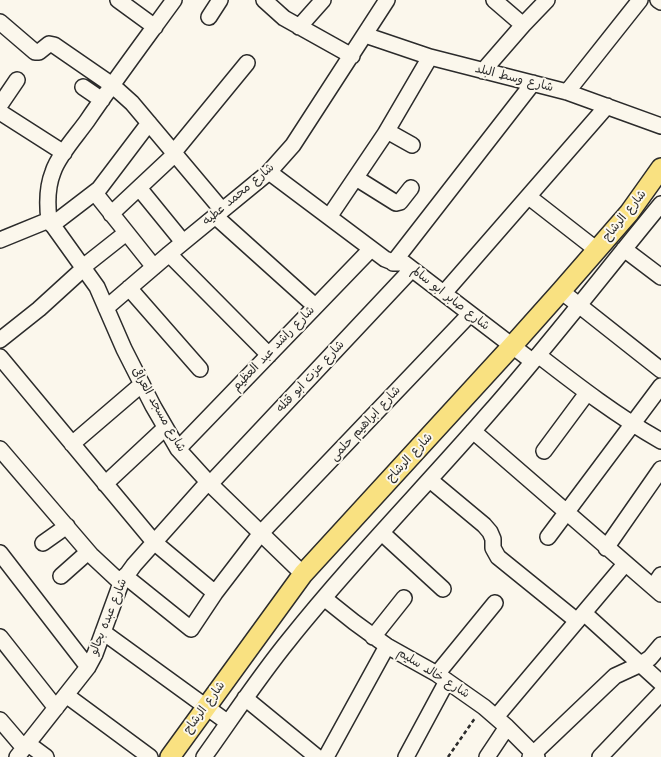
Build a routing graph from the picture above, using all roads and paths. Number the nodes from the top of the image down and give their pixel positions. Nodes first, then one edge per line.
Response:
1 (118, 0) edge
2 (174, 0) edge
3 (220, 0) edge
4 (264, 0) edge
5 (323, 0) edge
6 (387, 0) edge
7 (494, 0) edge
8 (547, 0) edge
9 (640, 0) edge
10 (658, 0) edge
11 (661, 2) edge
12 (208, 17) dead end
13 (0, 22) edge
14 (522, 25) junction
15 (154, 27) junction
16 (299, 27) junction
17 (365, 35) junction
18 (352, 56) junction
19 (430, 58) junction
20 (248, 63) dead end
21 (483, 71) junction
22 (17, 80) dead end
23 (533, 83) junction
24 (112, 85) junction
25 (83, 86) dead end
26 (567, 92) junction
27 (102, 100) junction
28 (0, 105) edge
29 (607, 106) junction
30 (0, 112) edge
31 (149, 122) junction
32 (661, 126) edge
33 (387, 131) junction
34 (412, 145) dead end
35 (64, 153) junction
36 (174, 153) junction
37 (661, 168) edge
38 (269, 172) junction
39 (356, 178) junction
40 (139, 188) junction
41 (411, 188) dead end
42 (95, 193) junction
43 (529, 197) junction
44 (661, 204) edge
45 (218, 213) junction
46 (111, 214) junction
47 (330, 217) junction
48 (50, 222) junction
49 (126, 233) junction
50 (0, 240) edge
51 (183, 242) junction
52 (624, 248) junction
53 (371, 249) junction
54 (597, 250) junction
55 (169, 254) junction
56 (393, 263) junction
57 (83, 267) junction
58 (154, 267) junction
59 (412, 269) junction
60 (661, 277) edge
61 (129, 288) junction
62 (561, 291) junction
63 (444, 293) junction
64 (579, 305) junction
65 (315, 306) junction
66 (106, 308) junction
67 (470, 314) junction
68 (0, 340) edge
69 (512, 346) junction
70 (269, 355) junction
71 (0, 357) edge
72 (535, 358) junction
73 (200, 370) dead end
74 (661, 370) edge
75 (142, 384) junction
76 (661, 386) edge
77 (587, 393) junction
78 (633, 424) junction
79 (165, 428) junction
80 (473, 431) junction
81 (661, 441) edge
82 (72, 444) junction
83 (0, 449) edge
84 (178, 449) junction
85 (544, 452) dead end
86 (661, 469) edge
87 (430, 480) junction
88 (209, 483) junction
89 (105, 484) junction
90 (567, 512) junction
91 (67, 526) junction
92 (261, 533) junction
93 (382, 533) junction
94 (548, 537) dead end
95 (154, 542) junction
96 (43, 543) dead end
97 (606, 548) junction
98 (88, 552) junction
99 (0, 553) edge
100 (625, 564) junction
101 (303, 574) junction
102 (61, 576) dead end
103 (123, 580) junction
104 (658, 585) edge
105 (443, 589) dead end
106 (215, 594) junction
107 (324, 598) junction
108 (404, 598) dead end
109 (496, 603) dead end
110 (581, 617) junction
111 (103, 632) junction
112 (0, 637) edge
113 (373, 637) junction
114 (661, 645) edge
115 (387, 646) junction
116 (641, 664) junction
117 (88, 667) junction
118 (442, 678) junction
119 (661, 683) edge
120 (661, 694) edge
121 (66, 695) junction
122 (244, 698) junction
123 (206, 707) junction
124 (484, 707) junction
125 (56, 708) junction
126 (0, 720) edge
127 (227, 722) junction
128 (502, 722) junction
129 (23, 750) edge
130 (207, 756) edge
131 (533, 756) edge
132 (46, 757) edge
133 (150, 757) edge
134 (170, 757) edge
135 (317, 757) edge
136 (326, 757) edge
137 (406, 757) edge
138 (448, 757) edge
139 (487, 757) edge
140 (600, 757) edge

1 - 15 street
2 - 15 street
3 - 12 street
4 - 16 street
5 - 16 street
6 - 17 street, شارع محمد عطيه
7 - 14 street
8 - 14 street
9 - 26 street
10 - 11 street
13 - 24 street
14 - 21 street
15 - 24 street
16 - 18 street
17 - 18 street, شارع محمد عطيه
17 - 19 street, شارع وسط البلد
18 - 38 street, شارع محمد عطيه
19 - 21 street, شارع وسط البلد
19 - 33 street
20 - 36 street
21 - 23 street, شارع وسط البلد
22 - 28 street
23 - 26 street, شارع وسط البلد
23 - 56 street
24 - 27 street
24 - 31 street
25 - 27 street
26 - 29 street, شارع وسط البلد
27 - 35 street
29 - 32 street, شارع وسط البلد
29 - 43 street
30 - 35 street
31 - 36 street
31 - 42 street
33 - 34 street
33 - 39 street
35 - 48 street
36 - 40 street
36 - 45 street
37 - 54 main road, شارع الرشاح
38 - 45 street, شارع محمد عطيه
38 - 47 street, شارع صابر ابو سالم
39 - 41 street
39 - 47 street
40 - 46 street
40 - 51 street
42 - 46 street
42 - 48 street
43 - 54 street
43 - 63 street
44 - 52 street, شارع الرشاح
45 - 51 street, شارع محمد عطيه
45 - 65 street
46 - 49 street
47 - 53 street, شارع صابر ابو سالم
48 - 50 street
48 - 57 street, شارع مسجد العراقى
49 - 57 street
49 - 58 street
51 - 55 street, شارع محمد عطيه
52 - 60 street
52 - 64 street, شارع الرشاح
53 - 56 street, شارع صابر ابو سالم
53 - 65 street, شارع راشد عبد العظيم
54 - 62 main road, شارع الرشاح
55 - 58 street, شارع محمد عطيه
55 - 70 street
56 - 59 street, شارع صابر ابو سالم
57 - 66 street, شارع مسجد العراقى
57 - 68 street
58 - 61 street, شارع محمد عطيه
59 - 63 street, شارع صابر ابو سالم
59 - 88 street, شارع عزت ابو قتله
61 - 66 street, شارع محمد عطيه
61 - 73 street
62 - 64 street
62 - 69 main road, شارع الرشاح
63 - 67 street, شارع صابر ابو سالم
64 - 72 street, شارع الرشاح
64 - 74 street
65 - 70 street, شارع راشد عبد العظيم
66 - 75 street, شارع مسجد العراقى
67 - 69 street, شارع صابر ابو سالم
67 - 92 street, شارع ابراهيم حلمى
69 - 72 street, شارع صابر ابو سالم
69 - 101 main road, شارع الرشاح
70 - 84 street, شارع راشد عبد العظيم
71 - 82 street
72 - 77 street, شارع صابر ابو سالم
72 - 80 street, شارع الرشاح
75 - 79 street, شارع مسجد العراقى
75 - 82 street
76 - 78 street
77 - 78 street, شارع صابر ابو سالم
77 - 85 street
78 - 81 street, شارع صابر ابو سالم
78 - 90 street
79 - 84 street, شارع مسجد العراقى
79 - 89 street
80 - 87 street, شارع الرشاح
80 - 90 street
82 - 89 street
83 - 91 street
84 - 88 street, شارع مسجد العراقى
86 - 97 street
87 - 93 street, شارع الرشاح
87 - 110 street
88 - 92 street, شارع مسجد العراقى
88 - 95 street, شارع عبده بجالو
89 - 95 street
90 - 94 street
90 - 97 street
91 - 96 street
91 - 98 street
92 - 101 street, شارع مسجد العراقى
92 - 106 street, شارع ابراهيم حلمى
93 - 105 street
93 - 107 street, شارع الرشاح
95 - 103 street, شارع عبده بجالو
95 - 106 street
97 - 100 street
98 - 102 street
98 - 103 street
99 - 117 street
100 - 104 street
100 - 110 street
101 - 123 main road, شارع الرشاح
103 - 106 street, شارع ابراهيم حلمى
103 - 111 street, شارع عبده بجالو
107 - 113 street, شارع خالد سليم
107 - 122 street, شارع الرشاح
108 - 113 street
109 - 118 street
110 - 116 street
110 - 128 street
111 - 117 street, شارع عبده بجالو
111 - 123 street
112 - 125 street
113 - 115 street, شارع خالد سليم
114 - 116 street
115 - 118 street, شارع خالد سليم
115 - 136 street
116 - 119 street
116 - 131 street
117 - 121 street, شارع عبده بجالو
118 - 124 street, شارع خالد سليم
118 - 137 street
120 - 140 street
121 - 125 street, شارع عبده بجالو
121 - 133 street
122 - 127 street, شارع الرشاح
122 - 135 street
123 - 127 street
123 - 134 main road, شارع الرشاح
124 - 128 street, شارع خالد سليم
124 - 138 path
125 - 129 street, شارع عبده بجالو
126 - 129 street
127 - 130 street, شارع الرشاح
128 - 131 street, شارع خالد سليم
128 - 139 street
129 - 132 street

